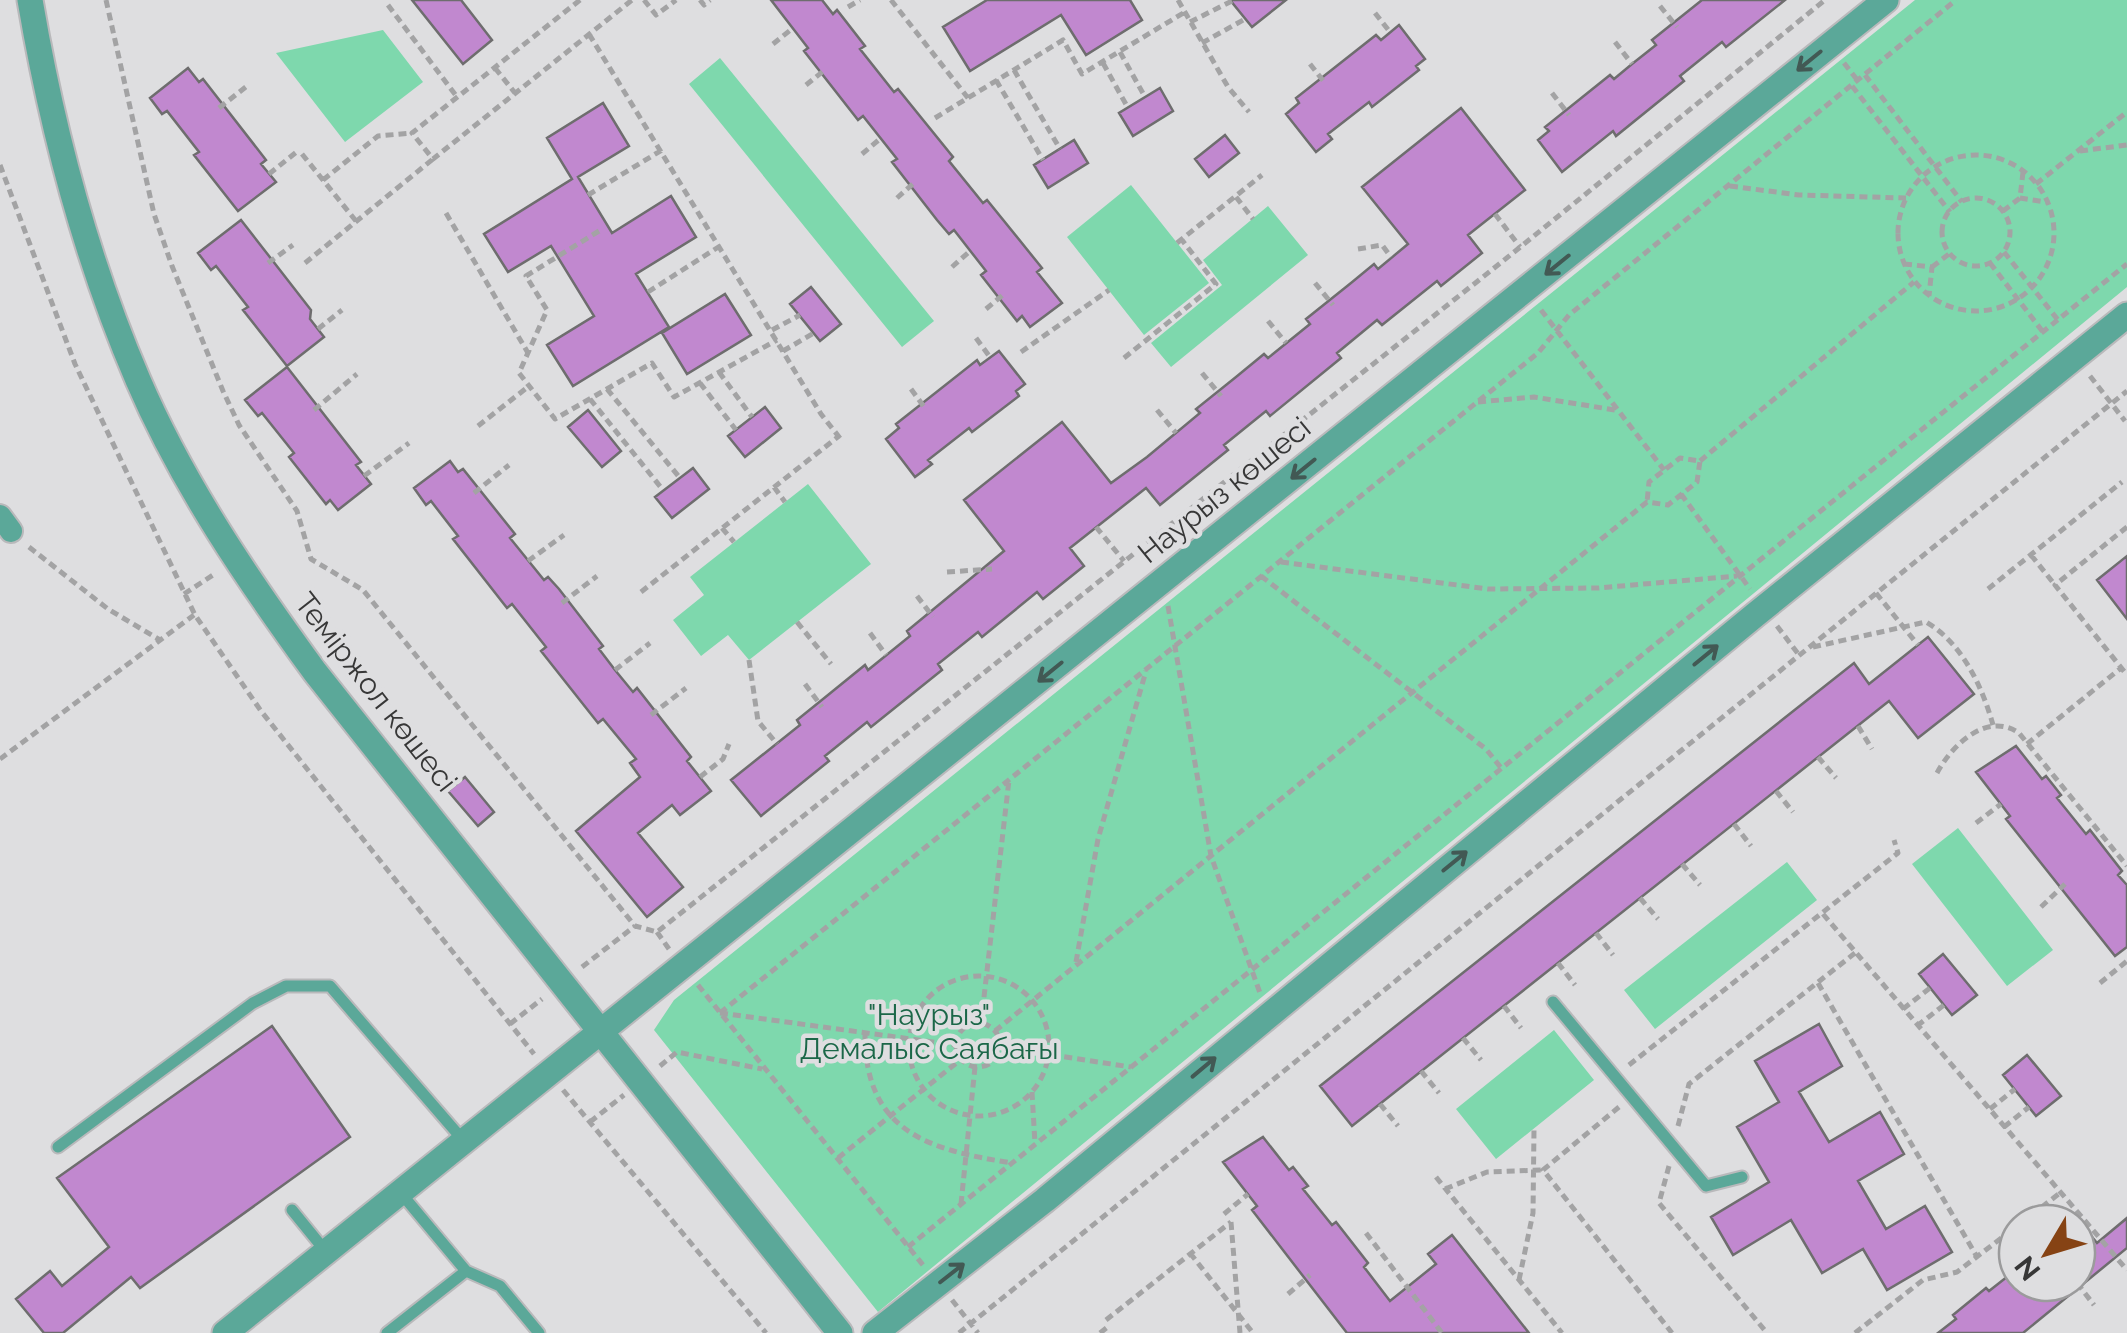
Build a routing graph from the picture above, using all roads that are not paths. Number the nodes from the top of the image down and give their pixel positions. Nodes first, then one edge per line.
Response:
1 (30, 0) edge
2 (1886, 0) edge
3 (2127, 315) edge
4 (1553, 1002) dead end
5 (601, 1030) junction
6 (464, 1140) junction
7 (58, 1147) dead end
8 (1742, 1177) dead end
9 (400, 1192) junction
10 (292, 1210) dead end
11 (327, 1252) junction
12 (466, 1272) junction
13 (236, 1330) edge
14 (387, 1333) edge
15 (539, 1333) edge
16 (840, 1333) edge
17 (875, 1333) edge

1 - 5 street, Теміржол көшесі
2 -> 5 street, Наурыз көшесі
17 -> 3 street
4 - 8 lane
5 - 6 street, Наурыз көшесі
5 - 16 street, Теміржол көшесі
6 - 7 lane
6 - 9 street, Наурыз көшесі
9 - 11 street, Наурыз көшесі
9 - 12 lane
10 - 11 lane
11 - 13 street, Наурыз көшесі
12 - 14 lane
12 - 15 lane

